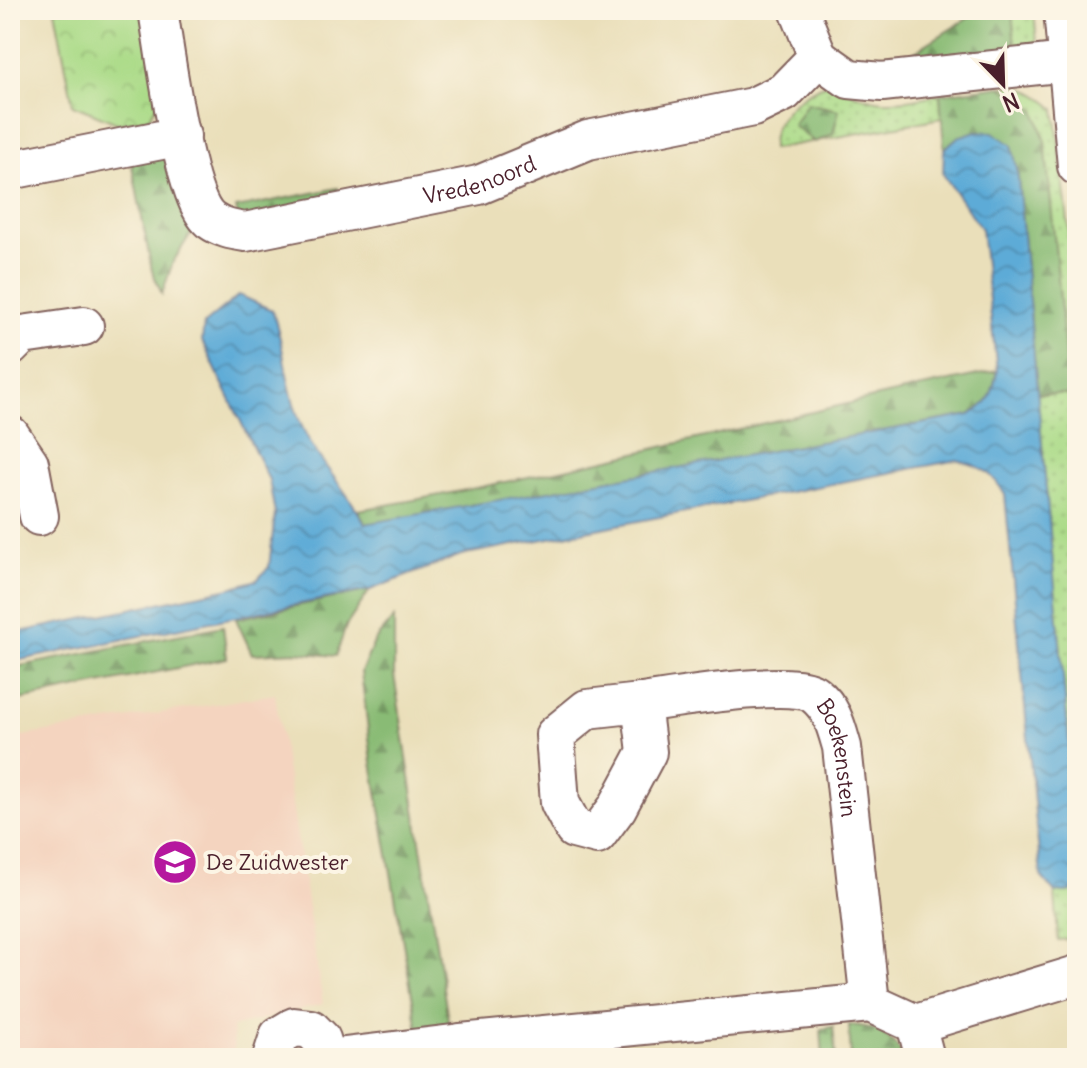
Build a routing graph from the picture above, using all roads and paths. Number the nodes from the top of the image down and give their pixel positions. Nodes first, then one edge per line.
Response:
1 (158, 10) edge
2 (799, 10) edge
3 (1063, 10) edge
4 (818, 57) junction
5 (1067, 62) junction
6 (181, 136) junction
7 (1077, 166) edge
8 (10, 170) edge
9 (84, 326) dead end
10 (10, 347) edge
11 (10, 435) edge
12 (39, 516) dead end
13 (641, 703) dead end
14 (1077, 975) edge
15 (870, 1003) junction
16 (921, 1041) edge
17 (462, 1051) edge
18 (272, 1058) edge
19 (327, 1058) edge
20 (336, 1058) edge

1 - 6 street, Vredenoord
2 - 4 street
3 - 5 street
4 - 5 street
4 - 6 street, Vredenoord
5 - 7 street
6 - 8 street
9 - 10 street
11 - 12 street
13 - 15 street, Boekenstein
14 - 16 street
15 - 16 street
15 - 17 street
17 - 20 street
18 - 19 street

